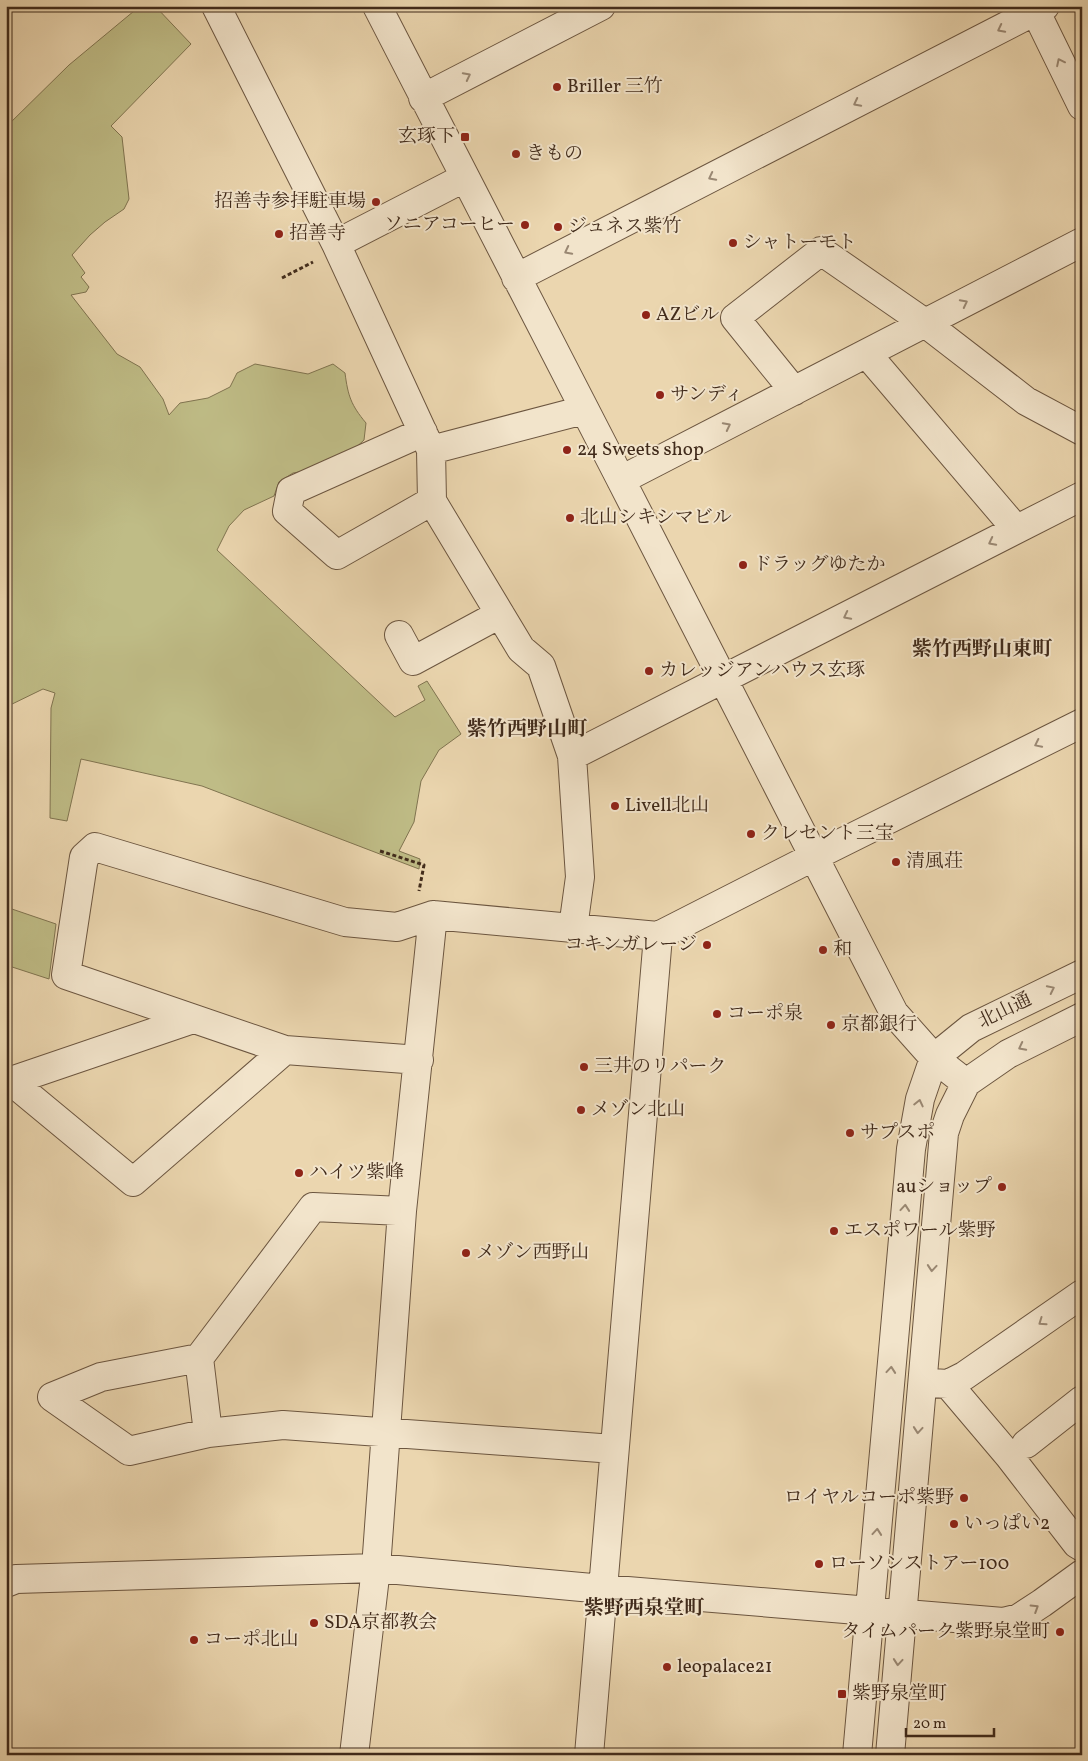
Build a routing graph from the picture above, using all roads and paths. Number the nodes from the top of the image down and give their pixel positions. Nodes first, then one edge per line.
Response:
1 (216, 6) edge
2 (601, 6) edge
3 (377, 7) edge
4 (1037, 8) edge
5 (423, 98) junction
6 (1082, 106) edge
7 (464, 178) junction
8 (1082, 242) edge
9 (338, 247) junction
10 (282, 278) dead end
11 (516, 278) junction
12 (925, 323) junction
13 (866, 354) junction
14 (794, 391) junction
15 (584, 410) junction
16 (1082, 431) edge
17 (427, 441) junction
18 (621, 480) junction
19 (1082, 496) edge
20 (432, 501) junction
21 (1016, 529) junction
22 (500, 614) junction
23 (399, 635) dead end
24 (722, 680) junction
25 (1082, 723) edge
26 (572, 756) junction
27 (380, 851) dead end
28 (812, 856) junction
29 (425, 908) junction
30 (572, 928) junction
31 (658, 936) junction
32 (1082, 974) edge
33 (1082, 1017) edge
34 (193, 1019) junction
35 (286, 1050) junction
36 (934, 1058) junction
37 (419, 1060) junction
38 (966, 1083) junction
39 (9, 1084) edge
40 (402, 1211) junction
41 (1082, 1294) edge
42 (200, 1358) junction
43 (935, 1383) junction
44 (1082, 1400) edge
45 (385, 1431) junction
46 (208, 1433) junction
47 (1026, 1444) dead end
48 (614, 1449) junction
49 (1082, 1547) edge
50 (376, 1568) junction
51 (1082, 1574) edge
52 (6, 1583) edge
53 (602, 1589) junction
54 (870, 1610) junction
55 (902, 1613) junction
56 (354, 1755) edge
57 (588, 1755) edge
58 (857, 1755) edge
59 (890, 1755) edge

1 - 9 street
5 -> 2 street
3 - 5 street
6 -> 4 street
4 -> 11 street
5 - 7 street
7 - 9 street
7 - 11 street
12 -> 8 street
9 - 10 path
9 - 17 street
11 - 15 street
12 - 13 street
12 - 14 street
12 - 16 street
13 - 14 street
13 - 21 street
18 -> 14 street
15 - 17 street
15 - 18 street
17 - 20 street
17 - 20 street
18 - 24 street
19 - 21 street
20 - 22 street
21 -> 24 street
22 - 23 street
22 - 26 street
24 - 26 street
24 - 28 street
25 -> 28 street
26 - 30 street
27 - 29 path
28 - 31 street
28 - 36 street
29 - 30 street
29 - 34 street
29 - 37 street
30 - 31 street
31 - 48 street
36 -> 32 street, 北山通
33 -> 38 street, 北山通
34 - 35 street
34 - 39 street
35 - 37 street
35 - 39 street
36 - 38 street
54 -> 36 street
37 - 40 street
38 -> 43 street
40 - 42 street
40 - 45 street
41 -> 43 street
42 - 46 street
42 - 46 street
43 - 49 street
43 -> 55 street
44 - 47 street
45 - 46 street
45 - 48 street
45 - 50 street
48 - 53 street
50 - 52 street
50 - 53 street
50 - 56 street
55 -> 51 street
53 - 54 street
53 - 57 street
54 - 55 street
54 - 58 street
55 -> 59 street

